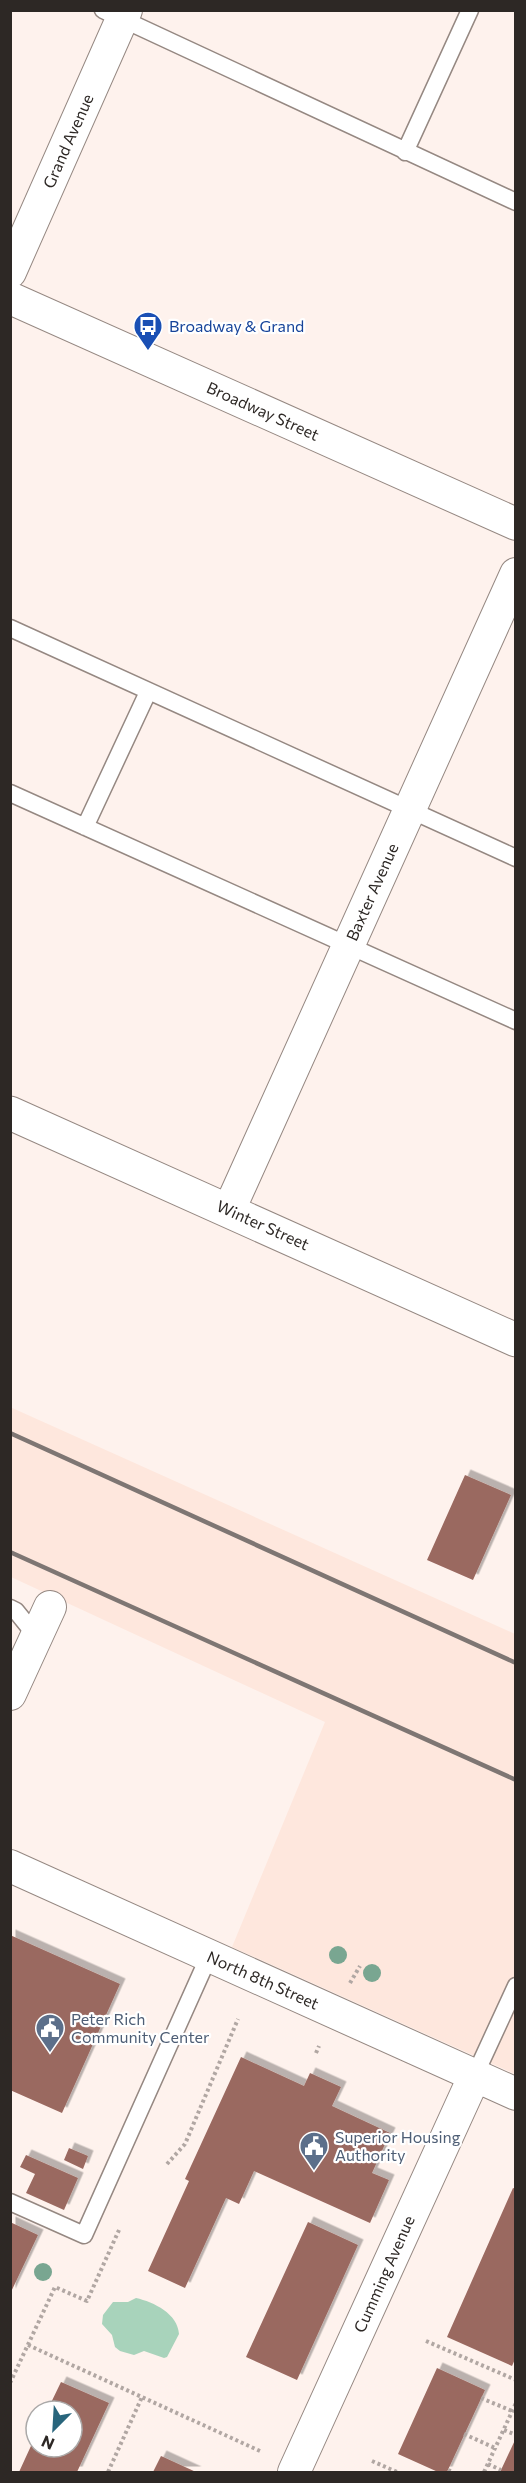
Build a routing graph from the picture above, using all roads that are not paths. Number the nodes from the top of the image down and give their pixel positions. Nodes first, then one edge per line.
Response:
1 (470, 10) edge
2 (117, 13) edge
3 (405, 152) junction
4 (516, 202) edge
5 (10, 272) edge
6 (10, 298) edge
7 (516, 524) edge
8 (516, 574) edge
9 (10, 628) edge
10 (148, 692) junction
11 (10, 793) edge
12 (409, 810) junction
13 (85, 827) junction
14 (516, 858) edge
15 (348, 945) junction
16 (516, 1021) edge
17 (10, 1113) edge
18 (229, 1210) junction
19 (516, 1340) edge
20 (50, 1607) dead end
21 (10, 1608) edge
22 (37, 1637) junction
23 (10, 1694) edge
24 (10, 1866) edge
25 (209, 1956) junction
26 (516, 1986) edge
27 (475, 2075) junction
28 (516, 2094) edge
29 (10, 2202) edge
30 (294, 2472) edge

1 - 3 lane
2 - 3 lane
2 - 5 street, Grand Avenue
3 - 4 lane
6 - 7 street, Broadway Street
8 - 12 street, Baxter Avenue
9 - 10 lane
10 - 12 lane
10 - 13 lane
11 - 13 lane
12 - 14 lane
12 - 15 street, Baxter Avenue
13 - 15 lane
15 - 16 lane
15 - 18 street, Baxter Avenue
17 - 18 street, Winter Street
18 - 19 street, Winter Street
20 - 22 street
21 - 22 lane
22 - 23 street
24 - 25 street, North 8th Street
25 - 27 street, North 8th Street
25 - 29 lane
26 - 27 lane
27 - 28 street, North 8th Street
27 - 30 street, Cumming Avenue

